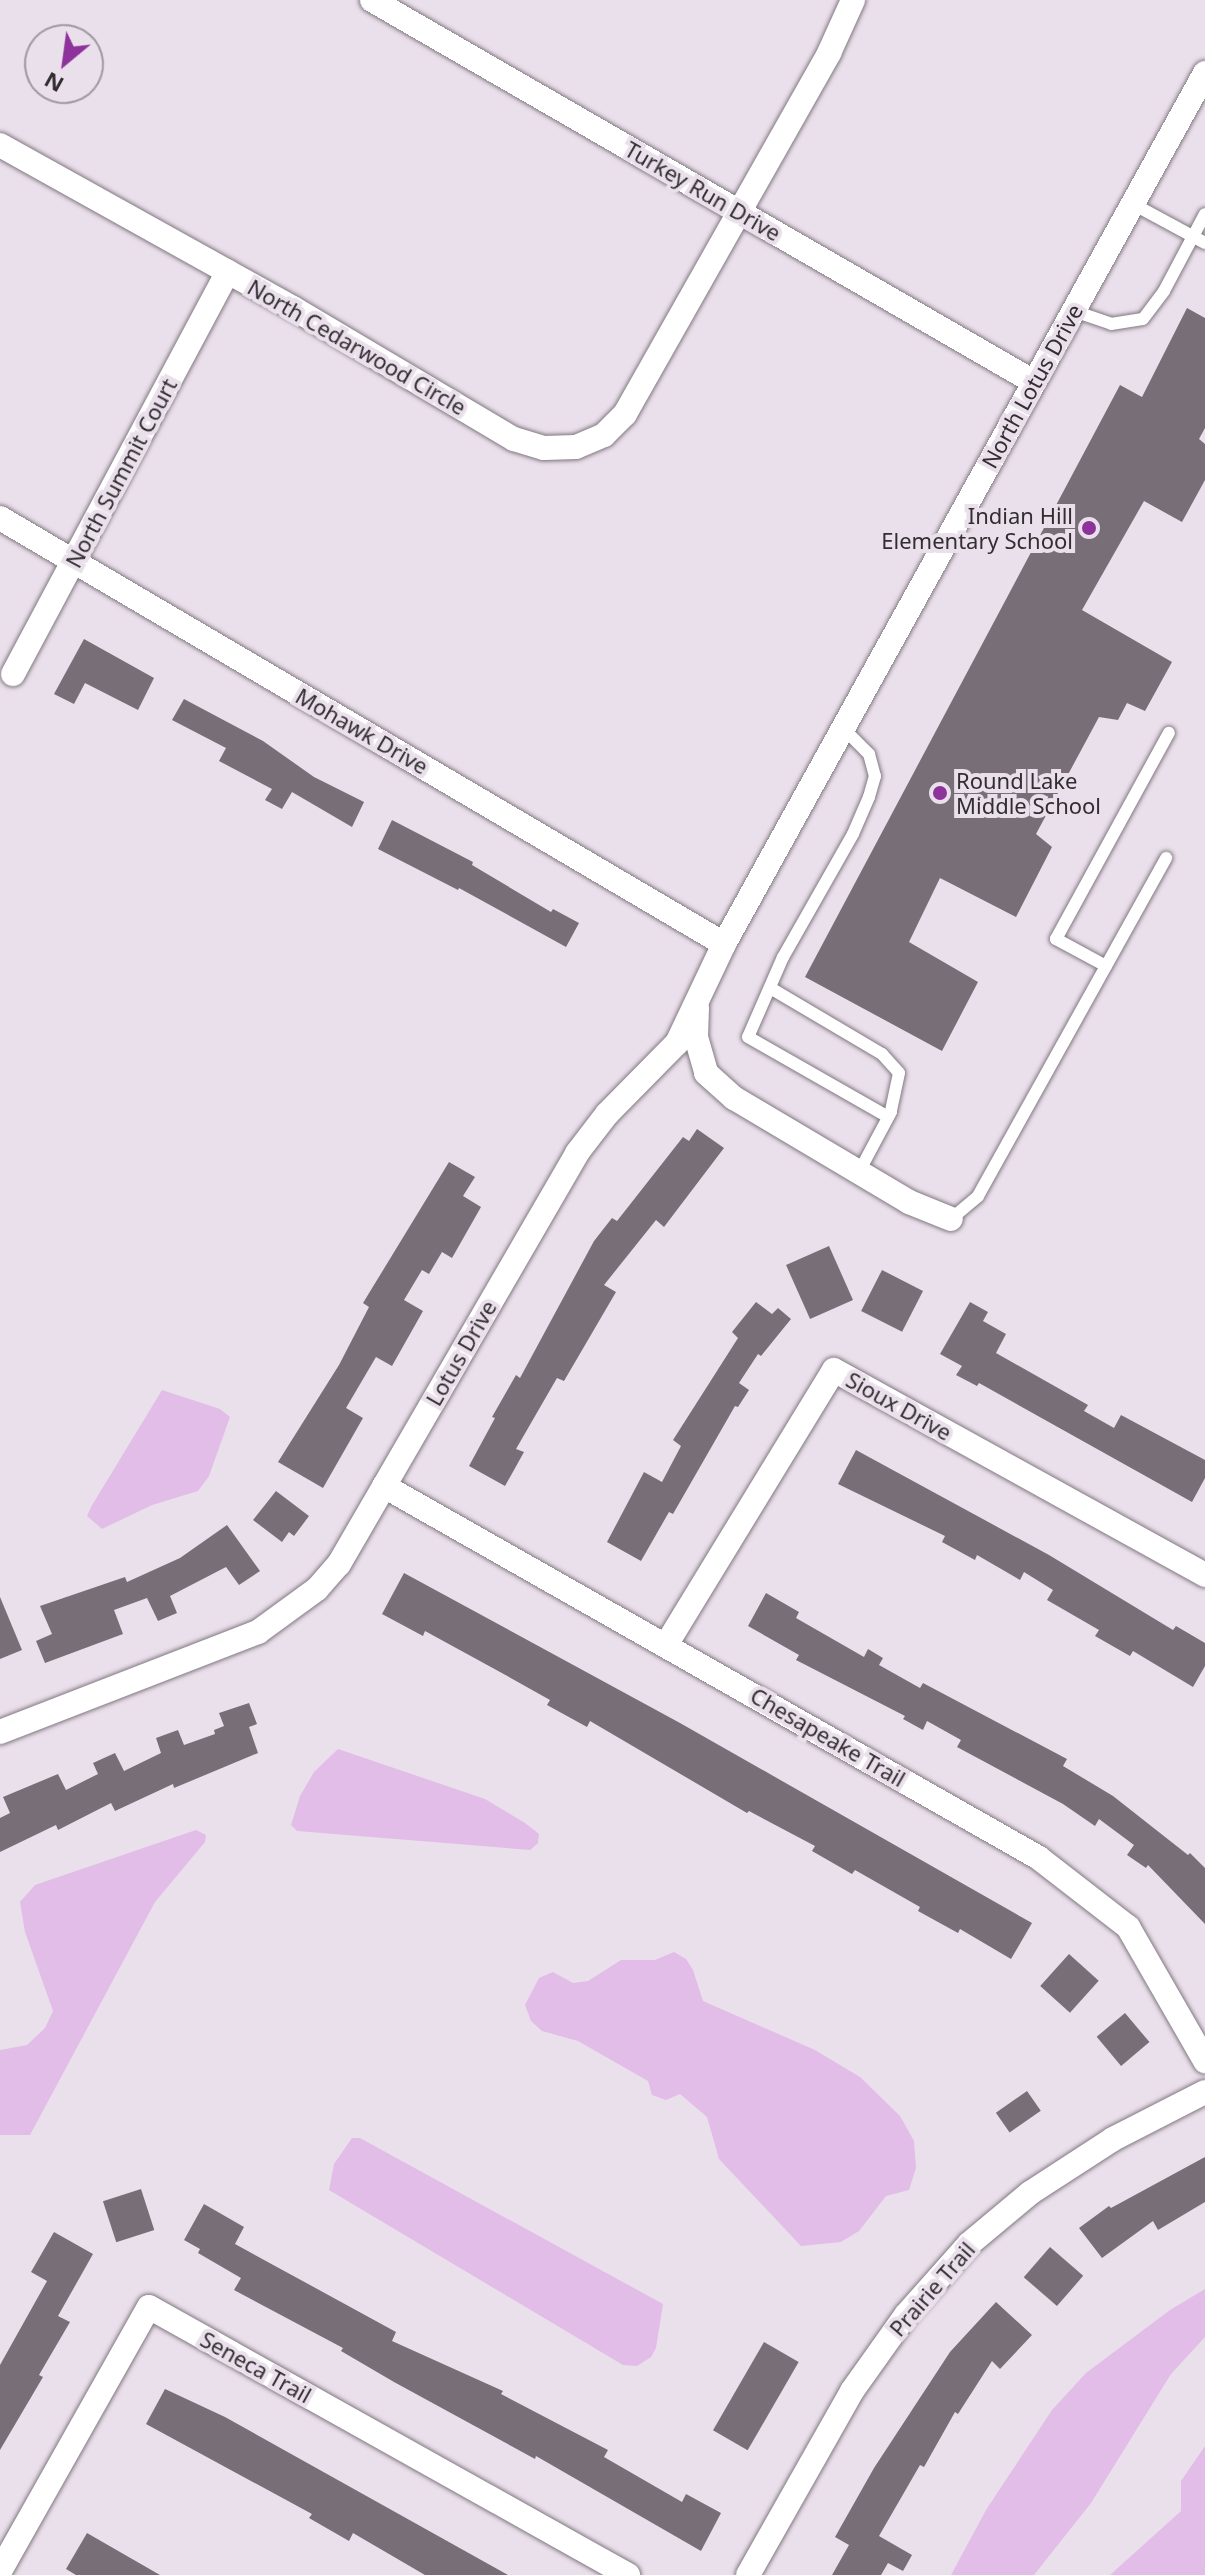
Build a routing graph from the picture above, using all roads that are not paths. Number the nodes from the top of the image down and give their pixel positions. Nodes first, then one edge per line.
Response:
1 (372, 0) edge
2 (853, 0) edge
3 (1205, 73) edge
4 (0, 145) edge
5 (1133, 204) junction
6 (738, 211) junction
7 (1205, 214) edge
8 (1199, 240) edge
9 (228, 272) junction
10 (1074, 311) junction
11 (1034, 382) junction
12 (0, 518) edge
13 (74, 562) junction
14 (13, 674) dead end
15 (843, 728) junction
16 (1169, 733) dead end
17 (790, 825) joint
18 (1166, 858) dead end
19 (724, 944) junction
20 (1106, 966) junction
21 (772, 989) junction
22 (697, 1006) junction
23 (888, 1117) junction
24 (859, 1172) junction
25 (951, 1219) joint
26 (384, 1486) junction
27 (1205, 1575) edge
28 (666, 1645) junction
29 (0, 1732) edge
30 (1205, 2061) edge
31 (1205, 2092) edge
32 (0, 2571) edge
33 (628, 2575) edge
34 (748, 2575) edge

1 - 6 street, Turkey Run Drive
2 - 6 street, North Cedarwood Circle
3 - 5 street, North Lotus Drive
4 - 9 street, North Cedarwood Circle
5 - 8 lane
5 - 10 street, North Lotus Drive
6 - 9 street, North Cedarwood Circle
6 - 11 street, Turkey Run Drive
7 - 8 lane
8 - 10 lane
9 - 13 street, North Summit Court
10 - 11 street, North Lotus Drive
11 - 15 street, North Lotus Drive
12 - 13 street, Mohawk Drive
13 - 14 street, North Summit Court
13 - 19 street, Mohawk Drive
15 - 17 street, North Lotus Drive
15 - 21 lane
16 - 20 lane
17 - 19 street, Lotus Drive
18 - 20 lane
19 - 22 street, Lotus Drive
20 - 25 lane
21 - 23 lane
21 - 23 lane
22 - 24 street
22 - 26 street, Lotus Drive
23 - 24 lane
24 - 25 street
26 - 28 street, Chesapeake Trail
26 - 29 street, Lotus Drive
27 - 28 street, Sioux Drive
28 - 30 street, Chesapeake Trail
31 - 34 street, Prairie Trail
32 - 33 street, Seneca Trail

